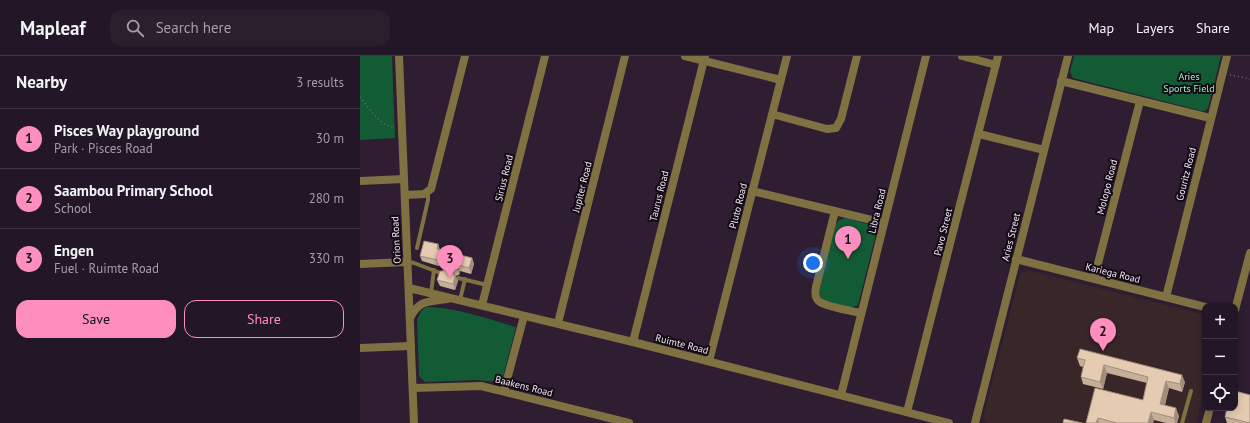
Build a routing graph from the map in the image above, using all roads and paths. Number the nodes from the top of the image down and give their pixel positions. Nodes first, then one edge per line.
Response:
1 (399, 56) edge
2 (465, 56) edge
3 (545, 56) edge
4 (625, 56) edge
5 (685, 56) edge
6 (787, 56) edge
7 (857, 56) edge
8 (926, 56) edge
9 (962, 56) edge
10 (998, 56) edge
11 (1068, 56) edge
12 (1226, 56) edge
13 (705, 58) edge
14 (996, 65) junction
15 (1227, 74) dead end
16 (781, 80) junction
17 (1061, 80) junction
18 (1250, 80) edge
19 (360, 97) edge
20 (1140, 101) junction
21 (772, 114) junction
22 (1210, 118) junction
23 (396, 127) dead end
24 (979, 134) junction
25 (1044, 150) junction
26 (404, 179) junction
27 (360, 181) edge
28 (752, 191) junction
29 (428, 192) junction
30 (405, 195) junction
31 (835, 211) junction
32 (884, 223) junction
33 (417, 248) dead end
34 (1250, 253) edge
35 (1016, 259) junction
36 (407, 262) junction
37 (360, 264) edge
38 (434, 270) junction
39 (443, 274) edge
40 (458, 278) dead end
41 (1094, 279) junction
42 (465, 280) junction
43 (487, 285) junction
44 (409, 288) junction
45 (430, 293) junction
46 (1166, 297) junction
47 (451, 298) junction
48 (460, 300) junction
49 (1237, 303) edge
50 (482, 305) junction
51 (1202, 306) edge
52 (861, 313) junction
53 (524, 316) junction
54 (410, 319) junction
55 (558, 323) junction
56 (633, 342) junction
57 (411, 346) junction
58 (360, 348) edge
59 (709, 361) junction
60 (413, 388) junction
61 (504, 391) junction
62 (1191, 391) dead end
63 (841, 395) junction
64 (1209, 411) edge
65 (907, 412) junction
66 (922, 420) edge
67 (414, 423) edge
68 (628, 423) edge
69 (949, 423) edge
70 (975, 423) edge
71 (1182, 423) edge
72 (1206, 423) edge

1 - 26 street, Orion Road
2 - 29 street
3 - 43 street, Sirius Road
4 - 55 street, Jupiter Road
5 - 13 street
6 - 16 street, Pluto Road
7 - 21 street
8 - 32 street, Libra Road
9 - 14 street
10 - 14 street, Pavo Street
11 - 17 street, Aries Street
12 - 22 street, Gouritz Road
13 - 16 street
13 - 56 street, Taurus Road
14 - 24 street, Pavo Street
15 - 18 path
16 - 21 street, Pluto Road
17 - 20 street
17 - 25 street, Aries Street
19 - 23 path
20 - 22 street
20 - 41 street, Molopo Road
21 - 28 street, Pluto Road
22 - 46 street, Gouritz Road
24 - 25 street
24 - 65 street, Pavo Street
25 - 35 street, Aries Street
26 - 27 street
26 - 30 street, Orion Road
28 - 31 street
28 - 59 street, Pluto Road
29 - 30 street
29 - 33 lane
30 - 36 street, Orion Road
31 - 32 street
31 - 52 street
32 - 52 street, Libra Road
34 - 49 street
35 - 41 street, Kariega Road
35 - 70 street, Aries Street
36 - 37 street
36 - 38 lane
36 - 44 street, Orion Road
38 - 39 lane
38 - 45 lane
40 - 42 lane
41 - 46 street, Kariega Road
42 - 43 lane
42 - 48 lane
43 - 50 street, Sirius Road
44 - 45 street, Ruimte Road
44 - 54 street, Orion Road
45 - 47 street, Ruimte Road
46 - 51 street, Kariega Road
47 - 48 street, Ruimte Road
47 - 54 street
48 - 50 street, Ruimte Road
50 - 53 street, Ruimte Road
52 - 63 street, Libra Road
53 - 55 street, Ruimte Road
53 - 61 street
54 - 57 street, Orion Road
55 - 56 street, Ruimte Road
56 - 59 street, Ruimte Road
57 - 58 street
57 - 60 street, Orion Road
59 - 63 street, Ruimte Road
60 - 61 street, Baakens Road
60 - 67 street, Orion Road
61 - 68 street, Baakens Road
62 - 71 lane
63 - 65 street, Ruimte Road
64 - 72 street
65 - 66 street, Ruimte Road
66 - 69 street, Ruimte Road

